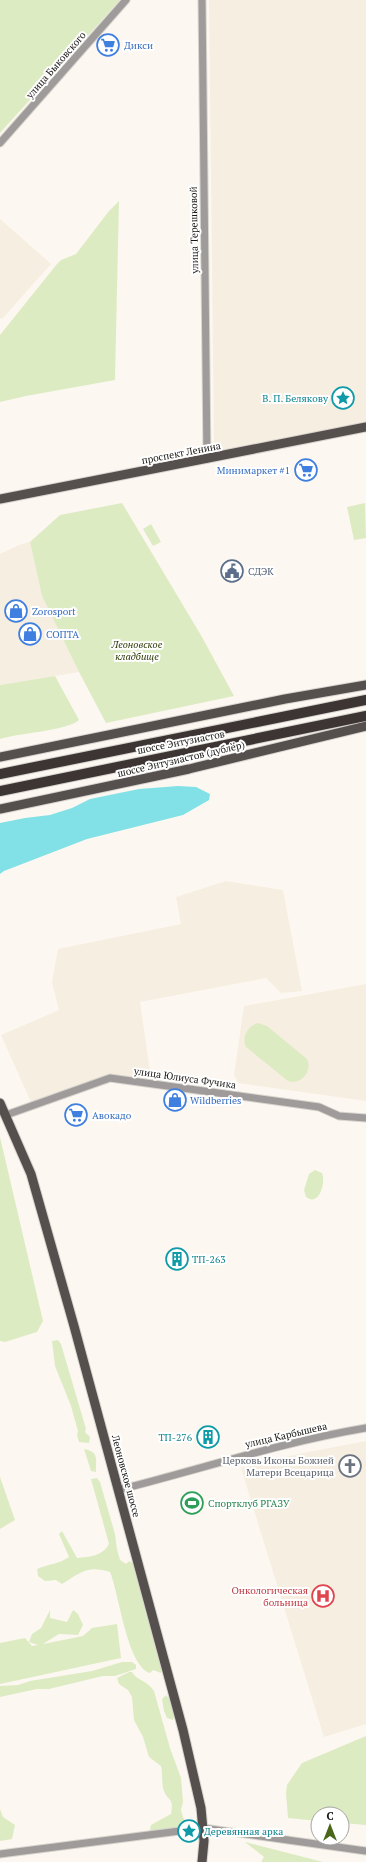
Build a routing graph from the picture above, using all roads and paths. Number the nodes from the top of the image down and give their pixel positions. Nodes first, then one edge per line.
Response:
1 (126, 0) edge
2 (202, 0) edge
3 (0, 143) edge
4 (366, 428) edge
5 (207, 459) junction
6 (0, 500) edge
7 (366, 685) edge
8 (366, 700) edge
9 (366, 716) edge
10 (366, 726) edge
11 (0, 757) edge
12 (0, 774) edge
13 (0, 791) edge
14 (0, 809) edge
15 (0, 1103) edge
16 (6, 1115) junction
17 (366, 1118) edge
18 (366, 1428) edge
19 (118, 1490) junction
20 (203, 1828) junction
21 (366, 1851) edge
22 (0, 1854) edge
23 (202, 1862) edge

1 - 3 street, улица Быковского
2 - 5 street, улица Терешковой
4 - 5 main road, проспект Ленина
5 - 6 main road, проспект Ленина
7 - 11 main road
8 - 12 highway, шоссе Энтузиастов
9 - 13 highway, шоссе Энтузиастов
10 - 14 main road, шоссе Энтузиастов (дублёр)
15 - 16 main road, Леоновское шоссе
16 - 17 street, улица Юлиуса Фучика
16 - 19 main road, Леоновское шоссе
18 - 19 street, улица Карбышева
19 - 20 main road, Леоновское шоссе
20 - 21 street
20 - 22 street
20 - 23 main road, Леоновское шоссе

